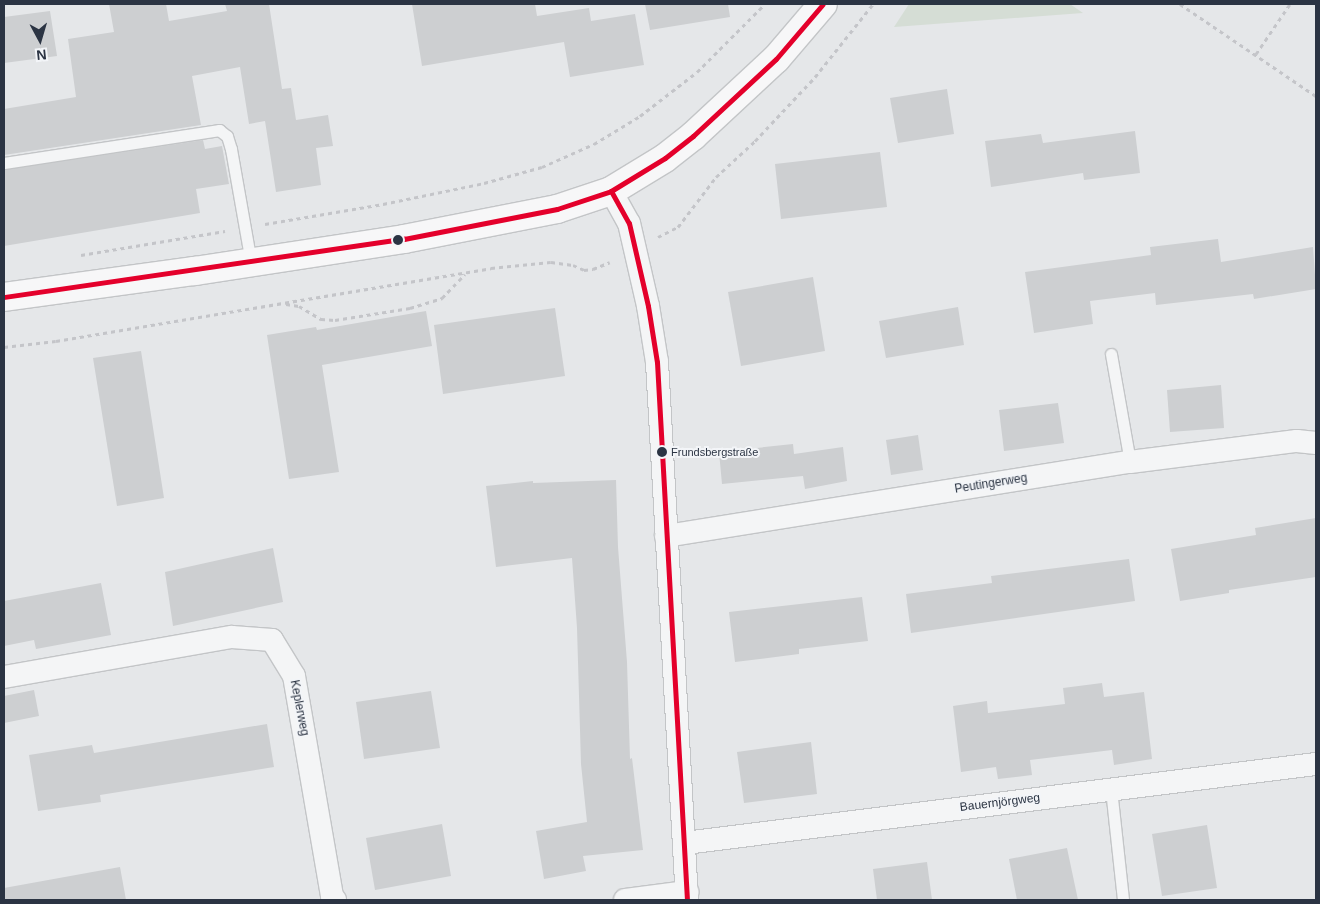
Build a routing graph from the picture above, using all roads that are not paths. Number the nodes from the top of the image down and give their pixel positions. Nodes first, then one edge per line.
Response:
1 (823, 4) edge
2 (4, 163) edge
3 (611, 191) junction
4 (251, 262) junction
5 (4, 297) edge
6 (1111, 354) dead end
7 (1316, 443) edge
8 (1130, 462) junction
9 (666, 536) junction
10 (4, 678) edge
11 (1316, 764) edge
12 (1111, 789) junction
13 (685, 843) junction
14 (687, 896) edge
15 (335, 900) edge
16 (625, 900) edge
17 (1123, 900) edge

1 - 3 street
2 - 4 lane
3 - 4 street
3 - 9 street
4 - 5 street
6 - 8 lane
7 - 8 street, Peutingerweg
8 - 9 street, Peutingerweg
9 - 13 street
10 - 15 street, Keplerweg
11 - 12 street, Bauernjörgweg
12 - 13 street, Bauernjörgweg
12 - 17 lane
13 - 14 street
14 - 16 street

